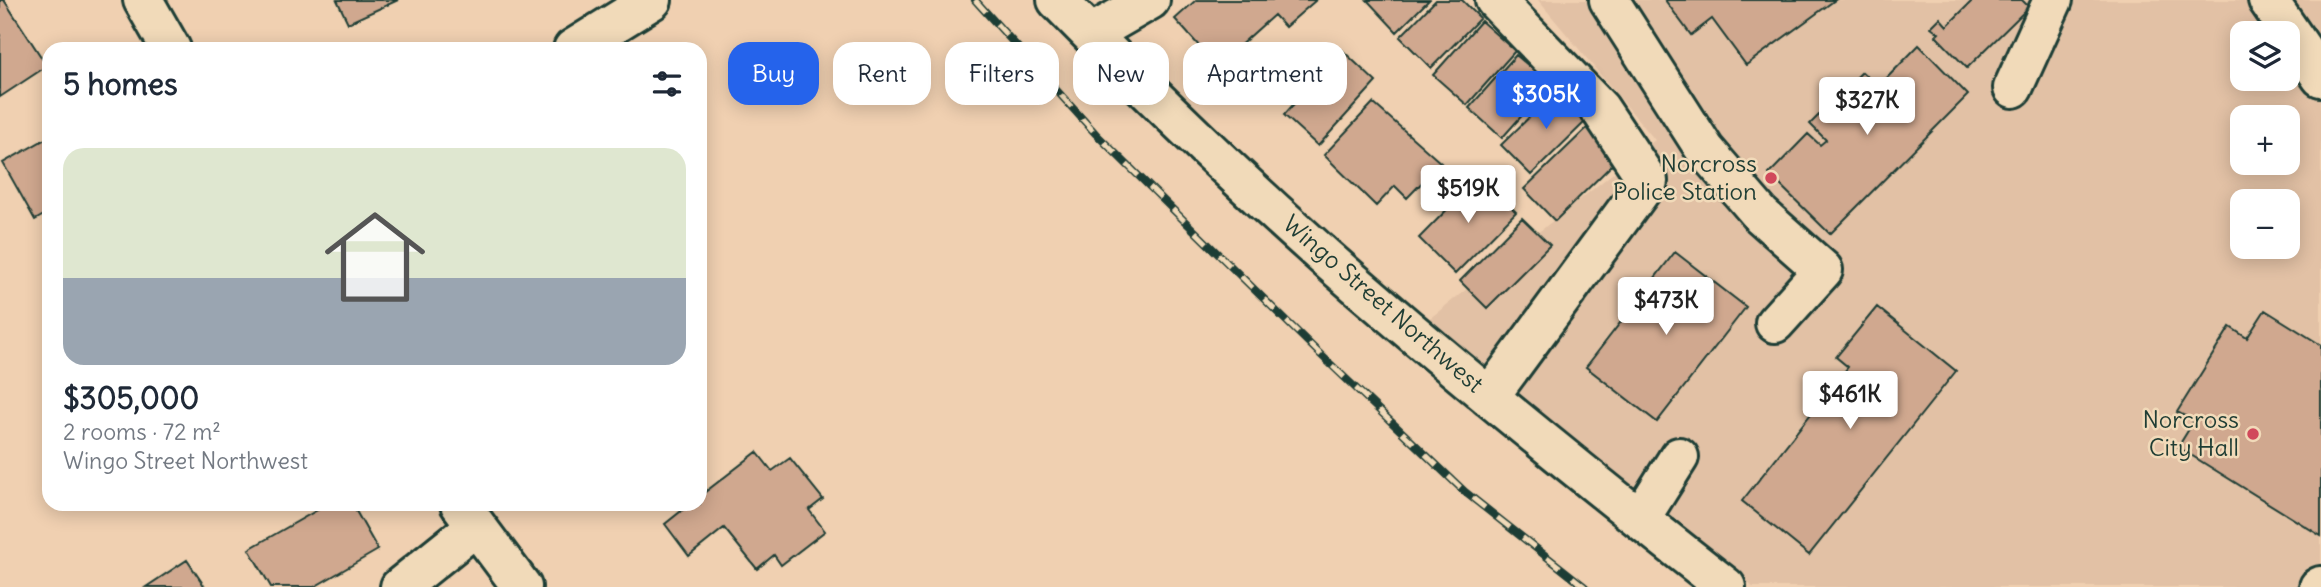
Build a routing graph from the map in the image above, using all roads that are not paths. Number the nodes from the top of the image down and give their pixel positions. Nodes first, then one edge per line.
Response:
1 (143, 0) edge
2 (652, 0) edge
3 (1057, 0) edge
4 (1150, 0) edge
5 (1495, 0) edge
6 (1609, 0) edge
7 (2053, 0) edge
8 (2268, 0) edge
9 (1091, 34) junction
10 (166, 42) edge
11 (584, 42) edge
12 (2321, 77) edge
13 (2013, 88) dead end
14 (1775, 323) dead end
15 (1489, 397) junction
16 (1679, 457) dead end
17 (468, 515) edge
18 (1640, 519) junction
19 (400, 587) edge
20 (522, 587) edge
21 (1726, 587) edge

1 - 10 street
2 - 11 street
3 - 9 street, Wingo Street Northwest
4 - 9 street
5 - 15 street
6 - 14 street
7 - 13 street
8 - 12 street
9 - 15 street, Wingo Street Northwest
15 - 18 street, Wingo Street Northwest
16 - 18 street
17 - 19 street
17 - 20 street
18 - 21 street, Wingo Street Northwest

